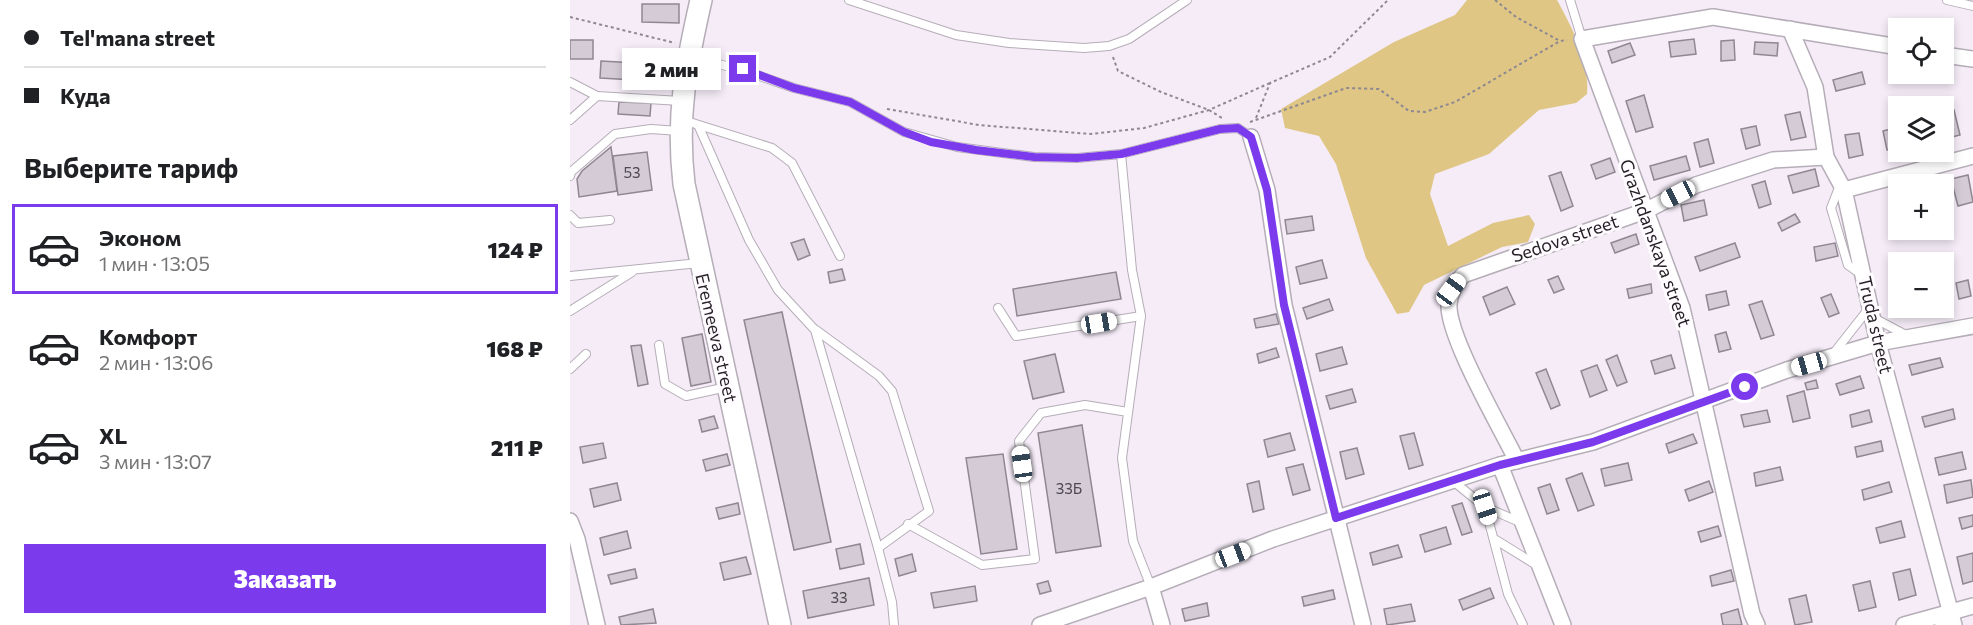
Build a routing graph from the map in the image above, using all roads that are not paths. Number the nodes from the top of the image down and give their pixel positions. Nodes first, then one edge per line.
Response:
1 (701, 0) edge
2 (849, 0) edge
3 (1187, 0) edge
4 (1570, 0) edge
5 (1947, 0) edge
6 (1973, 6) edge
7 (1790, 29) junction
8 (1582, 39) junction
9 (1888, 45) edge
10 (685, 51) junction
11 (1954, 56) edge
12 (1973, 59) edge
13 (570, 82) edge
14 (597, 96) junction
15 (570, 120) edge
16 (685, 120) junction
17 (1244, 132) joint
18 (1121, 154) junction
19 (1973, 156) edge
20 (1826, 157) junction
21 (570, 176) edge
22 (1842, 187) junction
23 (1645, 211) junction
24 (570, 215) edge
25 (610, 220) dead end
26 (840, 256) dead end
27 (699, 263) junction
28 (633, 271) junction
29 (570, 276) edge
30 (998, 308) dead end
31 (570, 311) edge
32 (1871, 312) junction
33 (1141, 316) junction
34 (1973, 326) edge
35 (815, 330) junction
36 (1910, 337) junction
37 (1878, 343) junction
38 (659, 345) dead end
39 (586, 354) dead end
40 (1830, 358) junction
41 (570, 369) edge
42 (727, 387) junction
43 (1703, 403) junction
44 (1128, 412) junction
45 (1517, 461) junction
46 (1500, 465) junction
47 (1452, 481) junction
48 (1485, 507) junction
49 (1336, 518) junction
50 (570, 521) edge
51 (908, 524) junction
52 (1523, 524) junction
53 (1496, 540) junction
54 (878, 548) junction
55 (1541, 568) junction
56 (1151, 587) junction
57 (1973, 606) edge
58 (1945, 620) edge
59 (597, 625) edge
60 (780, 625) edge
61 (894, 625) edge
62 (1040, 625) edge
63 (1162, 625) edge
64 (1363, 625) edge
65 (1523, 625) edge
66 (1563, 625) edge
67 (1757, 625) edge
68 (1904, 625) edge

1 - 10 street
2 - 3 lane
4 - 8 lane
5 - 6 lane
7 - 8 street
7 - 9 street
7 - 20 street, Truda street
8 - 23 street, Grazhdanskaya street
10 - 16 street, Eremeeva street
10 - 18 lane
11 - 12 street
13 - 14 lane
14 - 15 lane
14 - 16 lane
16 - 21 lane
16 - 26 lane
16 - 27 street, Eremeeva street
16 - 35 lane
17 - 18 lane
17 - 49 street
18 - 33 lane
19 - 22 street
20 - 22 street, Truda street
20 - 23 street, Sedova street
22 - 32 street, Truda street
23 - 43 street, Grazhdanskaya street
23 - 45 street, Sedova street
24 - 25 lane
27 - 28 lane
27 - 42 street, Eremeeva street
28 - 29 lane
28 - 31 lane
30 - 33 lane
32 - 36 lane
32 - 37 street, Truda street
32 - 40 lane
33 - 44 lane
34 - 36 street
35 - 51 lane
35 - 54 lane
36 - 37 street
37 - 40 street
37 - 58 street, Truda street
38 - 42 lane
39 - 41 lane
40 - 43 street
42 - 60 street, Eremeeva street
43 - 45 street
43 - 67 street, Grazhdanskaya street
44 - 51 lane
44 - 56 lane
45 - 46 street
46 - 47 street
46 - 52 street
47 - 48 lane
47 - 49 street
48 - 52 lane
48 - 53 lane
49 - 56 street
49 - 64 street
50 - 59 street
51 - 54 lane
52 - 55 street
53 - 55 lane
53 - 65 lane
54 - 61 lane
55 - 66 street
56 - 62 street
56 - 63 street
57 - 58 street
58 - 68 street

